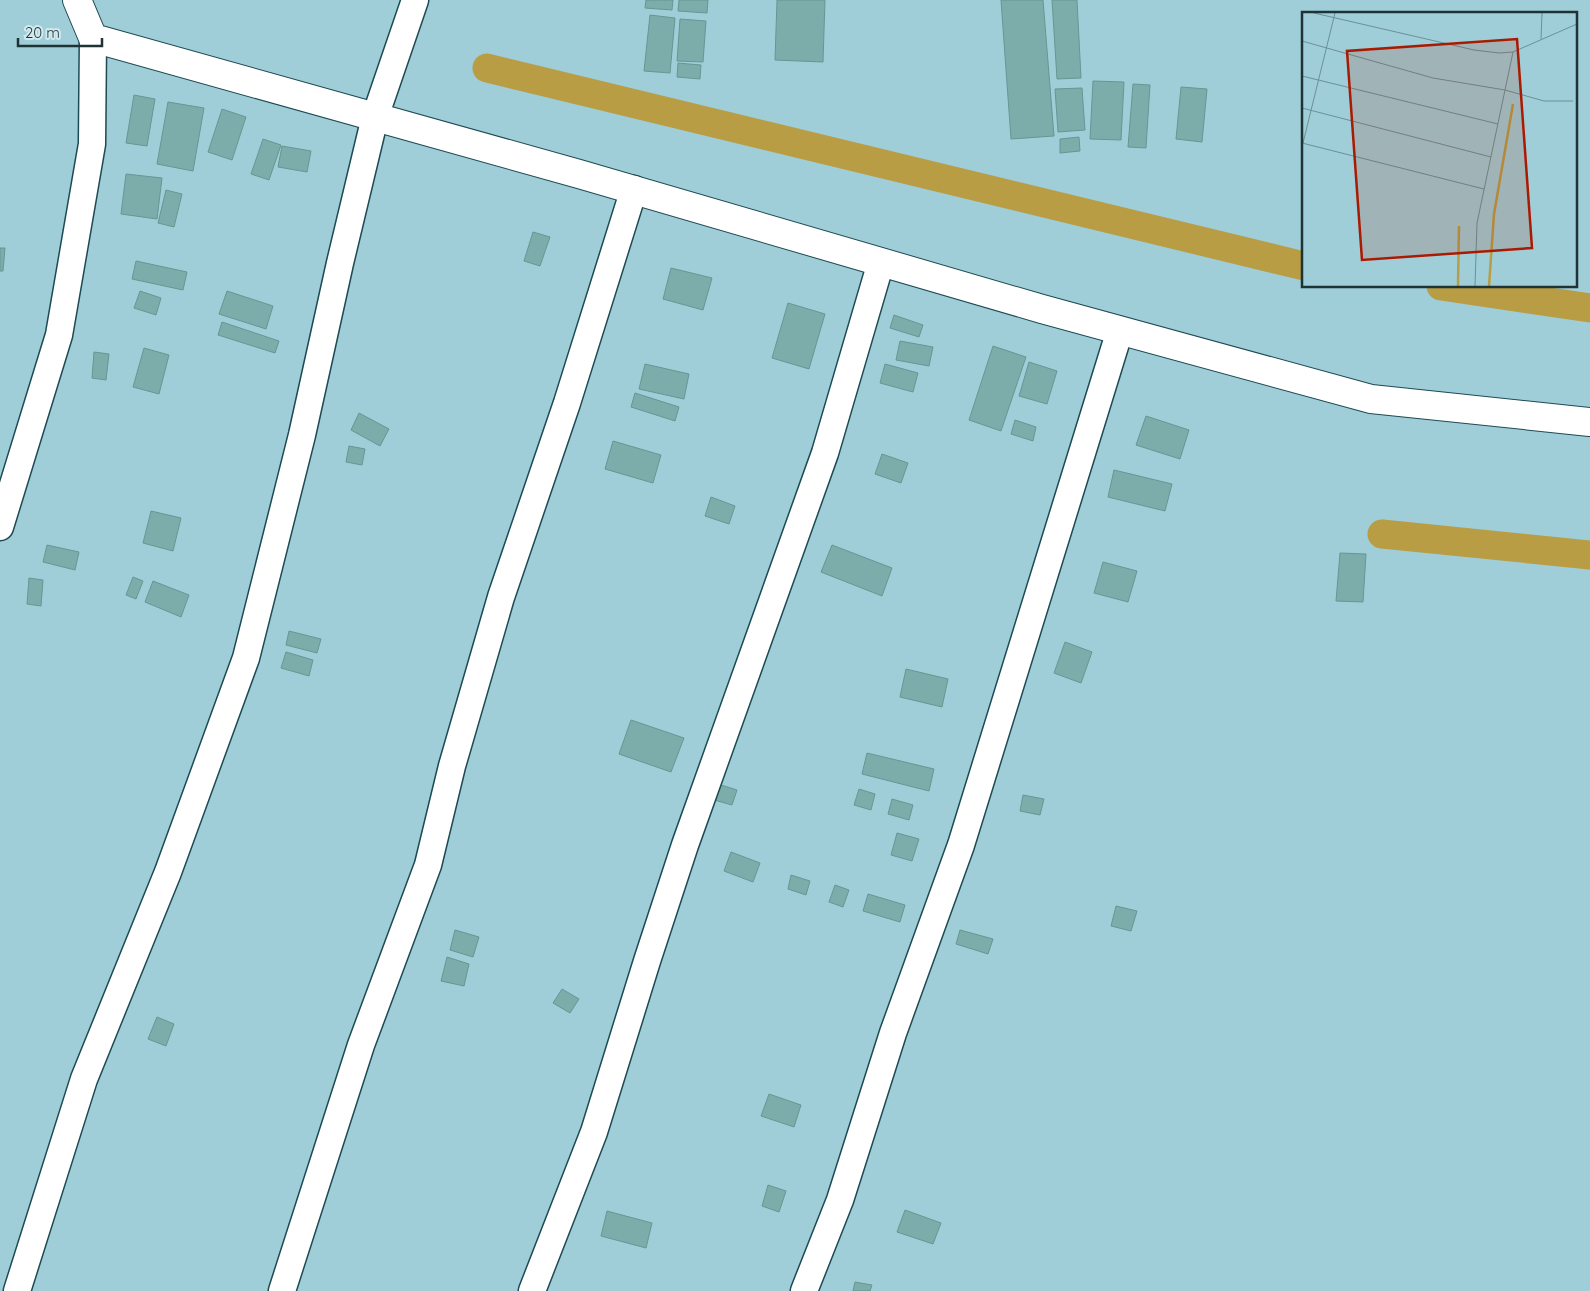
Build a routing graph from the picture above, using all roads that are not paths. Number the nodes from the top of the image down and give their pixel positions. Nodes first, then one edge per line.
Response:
1 (78, 0) edge
2 (415, 0) edge
3 (93, 38) junction
4 (375, 117) junction
5 (634, 190) junction
6 (881, 262) junction
7 (1120, 330) junction
8 (1590, 422) edge
9 (0, 527) edge
10 (17, 1291) edge
11 (282, 1291) edge
12 (532, 1291) edge
13 (804, 1291) edge

1 - 3 street
2 - 4 street
3 - 4 street
3 - 9 street
4 - 5 street
4 - 10 street
5 - 6 street
5 - 11 street
6 - 7 street
6 - 12 street
7 - 8 street
7 - 13 street

